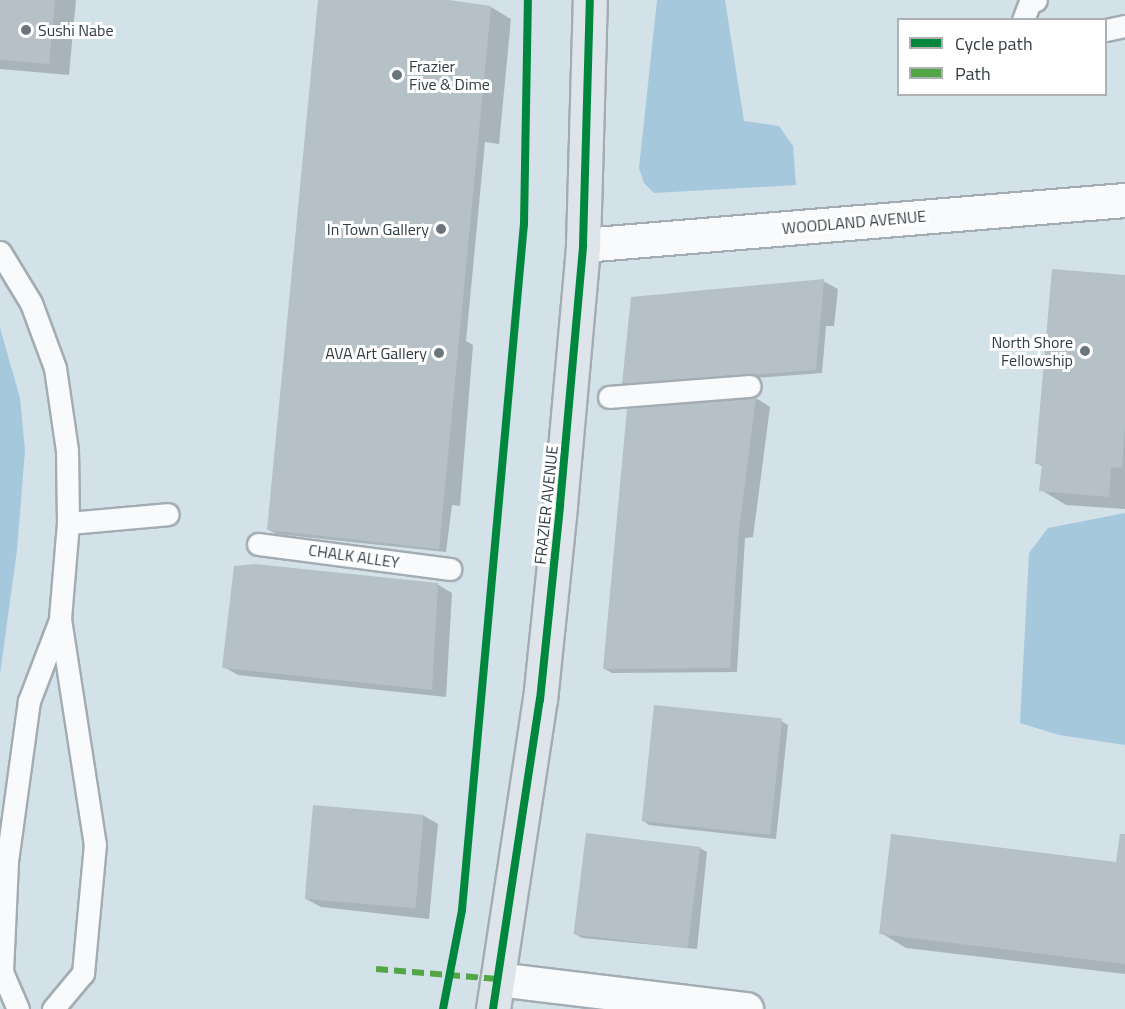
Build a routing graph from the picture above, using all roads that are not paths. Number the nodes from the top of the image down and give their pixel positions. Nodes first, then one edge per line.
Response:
1 (590, 0) edge
2 (1036, 0) edge
3 (1024, 18) edge
4 (1125, 26) edge
5 (1107, 30) edge
6 (1125, 200) edge
7 (583, 245) junction
8 (0, 252) edge
9 (750, 386) dead end
10 (609, 397) dead end
11 (168, 514) dead end
12 (68, 523) junction
13 (258, 544) dead end
14 (450, 569) dead end
15 (60, 619) junction
16 (496, 994) edge
17 (18, 1009) edge
18 (53, 1009) edge
19 (746, 1009) edge

1 - 7 main road, FRAZIER AVENUE
2 - 3 lane
4 - 5 lane
6 - 7 street, WOODLAND AVENUE
7 - 16 main road, FRAZIER AVENUE
8 - 12 lane
9 - 10 lane
11 - 12 lane
12 - 15 lane
13 - 14 lane, CHALK ALLEY
15 - 17 lane
15 - 18 lane
16 - 19 street

